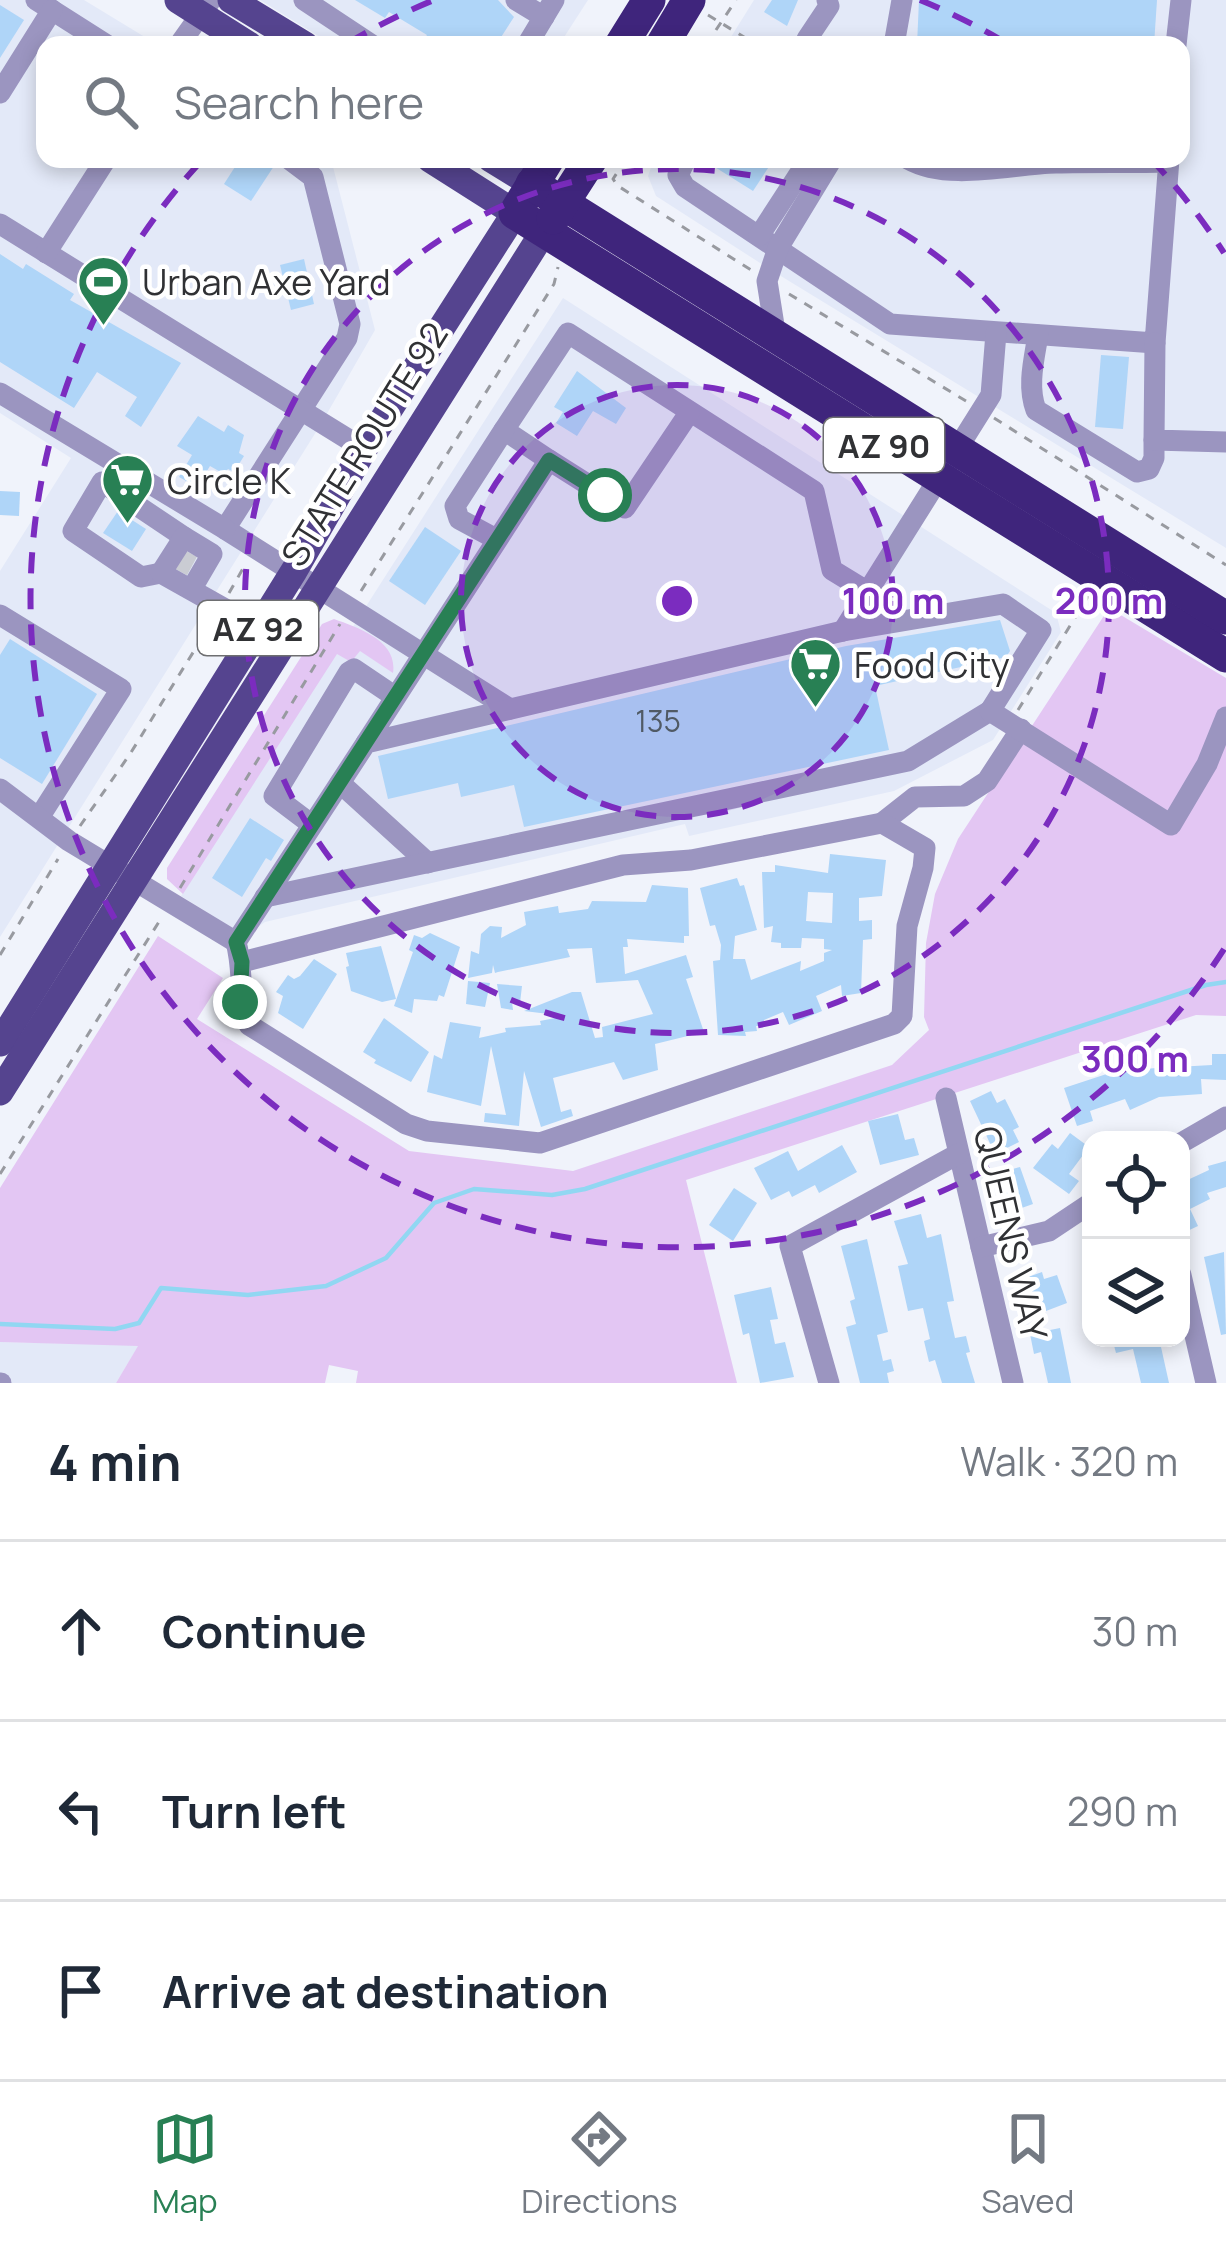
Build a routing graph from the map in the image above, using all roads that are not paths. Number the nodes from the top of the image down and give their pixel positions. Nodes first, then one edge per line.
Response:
1 (231, 0) edge
2 (304, 0) edge
3 (516, 0) edge
4 (650, 0) edge
5 (827, 0) edge
6 (902, 0) edge
7 (1181, 0) edge
8 (689, 1) edge
9 (196, 4) edge
10 (44, 5) edge
11 (549, 8) edge
12 (38, 34) joint
13 (93, 36) edge
14 (183, 36) edge
15 (237, 36) edge
16 (289, 36) edge
17 (358, 36) edge
18 (532, 36) edge
19 (627, 36) edge
20 (668, 36) edge
21 (810, 36) edge
22 (896, 36) edge
23 (1177, 36) edge
24 (36, 37) edge
25 (0, 82) edge
26 (0, 93) edge
27 (100, 168) edge
28 (301, 168) edge
29 (444, 168) edge
30 (585, 168) edge
31 (682, 168) edge
32 (805, 168) edge
33 (824, 168) edge
34 (1168, 168) edge
35 (540, 171) edge
36 (562, 202) junction
37 (515, 213) junction
38 (0, 224) edge
39 (544, 231) junction
40 (768, 242) junction
41 (46, 253) junction
42 (996, 333) junction
43 (1038, 334) junction
44 (776, 338) junction
45 (1155, 343) junction
46 (0, 393) edge
47 (301, 412) junction
48 (689, 413) junction
49 (504, 430) junction
50 (1154, 440) junction
51 (1226, 442) edge
52 (364, 449) junction
53 (956, 450) junction
54 (549, 460) junction
55 (938, 479) junction
56 (225, 529) junction
57 (496, 539) junction
58 (183, 565) tunnel mouth
59 (294, 572) junction
60 (320, 588) junction
61 (868, 592) junction
62 (0, 615) edge
63 (1226, 618) edge
64 (259, 628) junction
65 (843, 631) junction
66 (422, 652) junction
67 (1226, 656) edge
68 (394, 696) junction
69 (510, 710) junction
70 (1226, 717) edge
71 (1007, 721) junction
72 (366, 743) junction
73 (340, 783) junction
74 (0, 789) edge
75 (40, 816) junction
76 (882, 823) junction
77 (311, 824) junction
78 (428, 863) junction
79 (122, 872) junction
80 (266, 897) junction
81 (239, 952) junction
82 (0, 1043) edge
83 (0, 1093) edge
84 (946, 1099) dead end
85 (1226, 1117) edge
86 (1190, 1138) edge
87 (958, 1154) junction
88 (1082, 1209) edge
89 (981, 1247) junction
90 (1190, 1314) edge
91 (829, 1383) edge
92 (1013, 1383) edge
93 (1206, 1383) edge

1 - 16 main road
2 - 17 street
3 - 11 street
4 - 19 highway
5 - 21 street
6 - 22 street
7 - 23 street
8 - 20 highway
9 - 14 street
9 - 15 main road
10 - 12 street
10 - 13 street
11 - 18 street
12 - 25 street
24 - 26 street
27 - 41 street
28 - 47 street
29 - 37 main road
30 - 36 highway, STATE ROUTE 92
31 - 40 street
32 - 40 street
33 - 40 street
34 - 45 street
35 - 36 highway, AZ 90
35 - 37 highway
36 - 39 highway, STATE ROUTE 92 / AZ 92
36 - 44 highway, AZ 90
37 - 39 highway, AZ 90
37 - 52 main road, STATE ROUTE 92 / AZ 92
38 - 41 street
39 - 55 highway, AZ 90
39 - 60 main road, STATE ROUTE 92 / AZ 92
40 - 42 street
40 - 44 street
41 - 47 street
42 - 43 street
42 - 53 street
43 - 45 street
43 - 50 street
44 - 53 highway, AZ 90
45 - 50 street
46 - 56 street
47 - 52 street
47 - 56 street
48 - 49 street
48 - 54 street
48 - 61 street
49 - 54 street
49 - 57 street
50 - 51 street
52 - 59 main road, STATE ROUTE 92 / AZ 92
53 - 55 street
53 - 63 highway, AZ 90
54 - 57 street
55 - 61 street
55 - 67 highway, AZ 90
56 - 59 street
57 - 66 street
58 - 64 street
59 - 60 street
59 - 64 main road, STATE ROUTE 92 / AZ 92
60 - 66 street
60 - 79 main road, STATE ROUTE 92 / AZ 92
61 - 65 street
62 - 75 street
64 - 79 main road, STATE ROUTE 92 / AZ 92
65 - 69 street
65 - 71 street
66 - 68 street
66 - 69 street
68 - 72 street
68 - 77 street
69 - 72 street
70 - 71 street
71 - 76 street
71 - 78 street
72 - 73 street
73 - 77 street
73 - 78 street
74 - 75 street
75 - 79 street
76 - 81 street
76 - 81 street
77 - 80 street
78 - 80 street
79 - 81 street
79 - 82 main road, STATE ROUTE 92 / AZ 92
79 - 83 main road, STATE ROUTE 92 / AZ 92
80 - 81 street
84 - 87 street, QUEENS WAY
85 - 86 street
87 - 89 street, QUEENS WAY
87 - 91 street
88 - 89 street
89 - 92 street, QUEENS WAY
90 - 93 street

